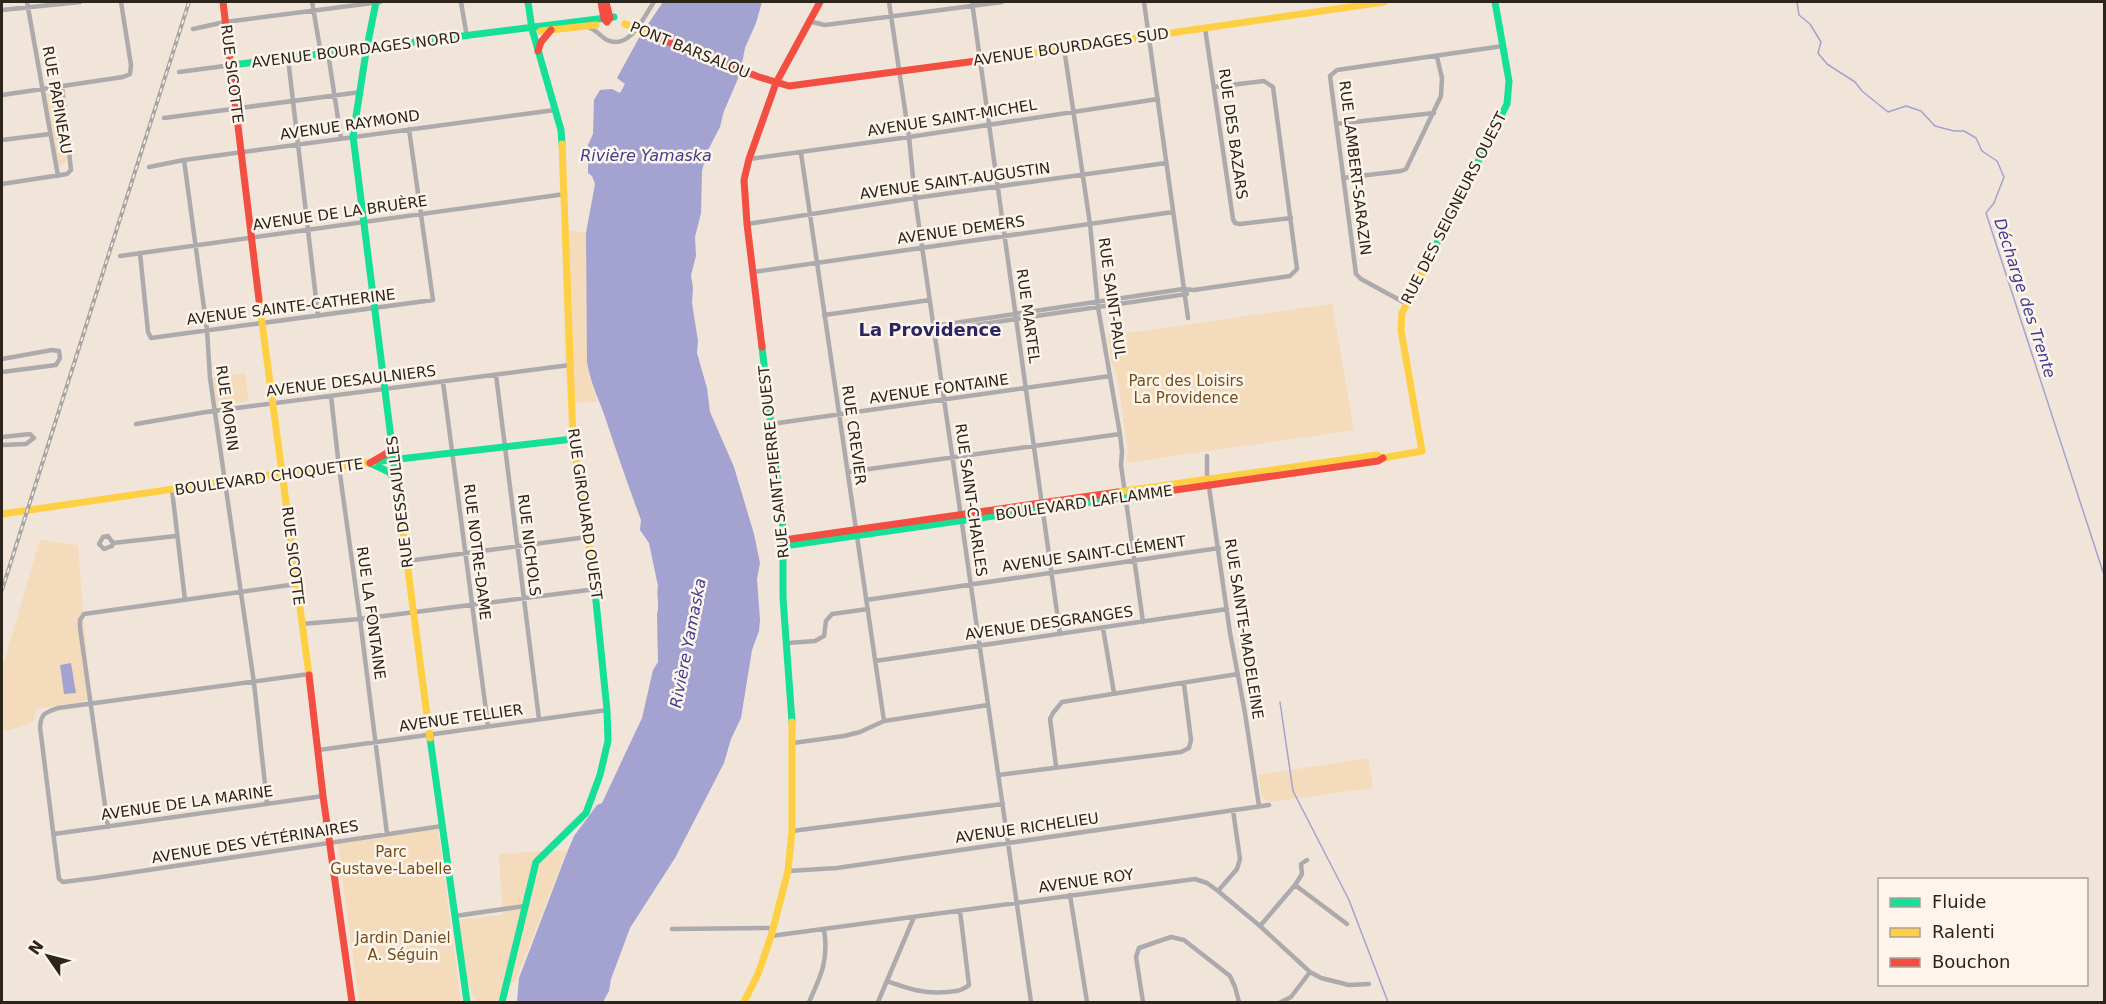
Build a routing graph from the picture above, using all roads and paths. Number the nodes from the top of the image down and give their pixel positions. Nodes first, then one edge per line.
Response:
1 (80, 2) edge
2 (121, 2) edge
3 (223, 2) edge
4 (312, 2) edge
5 (377, 2) edge
6 (461, 2) edge
7 (528, 2) edge
8 (601, 2) edge
9 (606, 2) edge
10 (654, 2) edge
11 (820, 2) edge
12 (890, 2) edge
13 (1002, 2) edge
14 (1144, 2) edge
15 (1384, 2) edge
16 (1495, 2) edge
17 (28, 4) edge
18 (973, 4) edge
19 (2, 10) edge
20 (314, 10) junction
21 (892, 15) junction
22 (609, 18) junction
23 (808, 21) junction
24 (225, 22) junction
25 (623, 23) joint
26 (585, 27) junction
27 (1205, 28) junction
28 (194, 29) dead end
29 (532, 29) junction
30 (550, 30) junction
31 (1149, 35) junction
32 (467, 37) junction
33 (1503, 46) junction
34 (365, 48) junction
35 (1064, 48) junction
36 (538, 51) junction
37 (324, 54) junction
38 (1437, 57) junction
39 (288, 58) junction
40 (981, 61) junction
41 (232, 65) junction
42 (900, 71) junction
43 (179, 72) dead end
44 (759, 77) joint
45 (776, 84) junction
46 (62, 86) junction
47 (1214, 87) junction
48 (42, 89) junction
49 (361, 92) junction
50 (2, 95) edge
51 (334, 95) junction
52 (1158, 99) junction
53 (293, 101) junction
54 (237, 108) junction
55 (555, 110) junction
56 (1073, 111) junction
57 (1434, 113) junction
58 (164, 118) dead end
59 (990, 124) junction
60 (1336, 124) junction
61 (409, 129) junction
62 (50, 134) junction
63 (353, 136) junction
64 (909, 137) junction
65 (340, 138) junction
66 (2, 140) edge
67 (298, 144) junction
68 (242, 152) junction
69 (801, 153) junction
70 (749, 159) junction
71 (184, 160) junction
72 (1166, 163) junction
73 (149, 167) dead end
74 (1083, 175) junction
75 (58, 176) junction
76 (1343, 178) junction
77 (2, 184) edge
78 (998, 186) junction
79 (565, 194) junction
80 (915, 198) junction
81 (1173, 212) junction
82 (421, 213) junction
83 (810, 214) junction
84 (1291, 218) junction
85 (364, 222) junction
86 (747, 224) junction
87 (1090, 224) junction
88 (308, 231) junction
89 (1005, 236) junction
90 (251, 237) junction
91 (195, 245) junction
92 (922, 247) junction
93 (140, 254) junction
94 (120, 256) dead end
95 (817, 263) junction
96 (753, 272) junction
97 (1184, 292) junction
98 (930, 300) junction
99 (1405, 303) junction
100 (1098, 304) junction
101 (375, 309) junction
102 (825, 315) junction
103 (318, 316) junction
104 (1016, 316) junction
105 (1188, 318) dead end
106 (262, 324) junction
107 (934, 328) junction
108 (207, 330) junction
109 (2, 359) edge
110 (570, 365) junction
111 (2, 372) edge
112 (495, 375) junction
113 (1110, 376) junction
114 (443, 382) junction
115 (1026, 388) junction
116 (386, 389) junction
117 (332, 396) junction
118 (944, 400) junction
119 (273, 404) junction
120 (214, 411) junction
121 (839, 416) junction
122 (136, 424) dead end
123 (771, 424) junction
124 (1120, 434) junction
125 (2, 437) edge
126 (392, 438) junction
127 (573, 438) junction
128 (2, 445) edge
129 (1034, 445) junction
130 (505, 447) junction
131 (1422, 451) joint
132 (452, 453) junction
133 (1207, 456) dead end
134 (953, 457) junction
135 (395, 460) junction
136 (370, 463) junction
137 (339, 467) junction
138 (848, 472) junction
139 (283, 473) junction
140 (1208, 482) junction
141 (226, 483) junction
142 (398, 484) junction
143 (172, 490) junction
144 (1126, 494) junction
145 (1042, 506) junction
146 (2, 514) edge
147 (962, 519) junction
148 (856, 533) junction
149 (176, 536) junction
150 (587, 537) junction
151 (113, 543) dead end
152 (784, 543) junction
153 (517, 546) junction
154 (1219, 548) junction
155 (465, 553) junction
156 (1135, 560) junction
157 (406, 561) junction
158 (1052, 572) junction
159 (297, 584) junction
160 (971, 584) junction
161 (596, 589) junction
162 (242, 592) junction
163 (524, 598) junction
164 (185, 600) junction
165 (866, 600) junction
166 (472, 604) junction
167 (868, 609) junction
168 (1227, 609) junction
169 (414, 611) junction
170 (360, 619) junction
171 (1143, 622) junction
172 (302, 624) junction
173 (1103, 628) junction
174 (1060, 634) junction
175 (788, 644) junction
176 (980, 646) junction
177 (875, 661) junction
178 (309, 674) junction
179 (1238, 674) junction
180 (254, 683) junction
181 (1184, 684) junction
182 (1114, 693) junction
183 (90, 704) junction
184 (988, 705) junction
185 (607, 710) junction
186 (539, 719) junction
187 (884, 721) junction
188 (488, 726) junction
189 (429, 734) junction
190 (375, 741) junction
191 (793, 743) junction
192 (319, 750) junction
193 (1056, 766) junction
194 (998, 775) junction
195 (323, 796) junction
196 (267, 803) junction
197 (1003, 804) junction
198 (1269, 805) dead end
199 (1259, 806) junction
200 (1233, 810) junction
201 (442, 826) junction
202 (108, 827) junction
203 (792, 831) junction
204 (54, 834) junction
205 (387, 834) junction
206 (331, 842) junction
207 (1008, 843) junction
208 (1307, 860) dead end
209 (788, 871) junction
210 (1295, 885) junction
211 (1218, 891) junction
212 (1070, 895) junction
213 (1017, 903) junction
214 (525, 906) junction
215 (960, 910) junction
216 (455, 916) junction
217 (914, 917) junction
218 (1347, 924) dead end
219 (1260, 926) junction
220 (672, 929) dead end
221 (824, 930) junction
222 (772, 932) junction
223 (1310, 972) junction
224 (887, 981) junction
225 (1369, 984) dead end
226 (352, 1002) edge
227 (467, 1002) edge
228 (502, 1002) edge
229 (744, 1002) edge
230 (809, 1002) edge
231 (878, 1002) edge
232 (1031, 1002) edge
233 (1087, 1002) edge
234 (1143, 1002) edge
235 (1239, 1002) edge
236 (1281, 1002) edge

1 - 17 street
2 - 46 street
3 - 24 street, RUE SICOTTE
4 - 20 street
5 - 20 street
5 - 34 street, RUE DESSAULLES
6 - 32 street
7 - 29 street, RUE GIROUARD OUEST
8 - 22 street
9 - 22 street
10 - 26 street
11 - 23 street, RUE SAINT-PIERRE OUEST
12 - 21 street, RUE SAINT-CHARLES
13 - 18 street
14 - 31 street
15 - 27 street, AVENUE BOURDAGES SUD
16 - 33 street, RUE DES SEIGNEURS OUEST
17 - 19 street
17 - 48 street, RUE PAPINEAU
18 - 21 street
18 - 40 street, RUE MARTEL
20 - 24 street
20 - 37 street
21 - 23 street
21 - 42 street, RUE SAINT-CHARLES
22 - 25 street, AVENUE BOURDAGES NORD
22 - 26 street, AVENUE BOURDAGES NORD
22 - 29 street, AVENUE BOURDAGES NORD
23 - 45 street, RUE SAINT-PIERRE OUEST
24 - 28 street
24 - 41 street, RUE SICOTTE
25 - 44 street, PONT BARSALOU, bridge
26 - 30 street, AVENUE BOURDAGES NORD
27 - 31 street, AVENUE BOURDAGES SUD
27 - 47 street, RUE DES BAZARS
29 - 30 street, AVENUE BOURDAGES NORD
29 - 32 street, AVENUE BOURDAGES NORD
29 - 36 street, RUE GIROUARD OUEST
30 - 36 street
31 - 35 street, AVENUE BOURDAGES SUD
31 - 52 street
32 - 34 street, AVENUE BOURDAGES NORD
33 - 38 street, RUE LAMBERT-SARAZIN
33 - 99 street, RUE DES SEIGNEURS OUEST
34 - 37 street, AVENUE BOURDAGES NORD
34 - 49 street, RUE DESSAULLES
35 - 40 street, AVENUE BOURDAGES SUD
35 - 56 street, RUE SAINT-PAUL
36 - 55 street, RUE GIROUARD OUEST
37 - 39 street, AVENUE BOURDAGES NORD
37 - 51 street
38 - 57 street
38 - 60 street, RUE LAMBERT-SARAZIN
39 - 41 street, AVENUE BOURDAGES NORD
39 - 53 street
40 - 42 street, AVENUE BOURDAGES SUD
40 - 59 street, RUE MARTEL
41 - 43 street, AVENUE BOURDAGES NORD
41 - 54 street, RUE SICOTTE
42 - 45 street, AVENUE BOURDAGES SUD
42 - 64 street, RUE SAINT-CHARLES
44 - 45 street, AVENUE BOURDAGES SUD
45 - 70 street, RUE SAINT-PIERRE OUEST
46 - 48 street
46 - 75 street, RUE PAPINEAU
47 - 84 street
47 - 84 street, RUE DES BAZARS
48 - 50 street
48 - 62 street, RUE PAPINEAU
49 - 51 street
49 - 63 street, RUE DESSAULLES
51 - 53 street
51 - 65 street
52 - 56 street, AVENUE SAINT-MICHEL
52 - 72 street
53 - 54 street
53 - 67 street
54 - 58 street
54 - 68 street, RUE SICOTTE
55 - 61 street, AVENUE RAYMOND
55 - 79 street, RUE GIROUARD OUEST
56 - 59 street, AVENUE SAINT-MICHEL
56 - 74 street, RUE SAINT-PAUL
57 - 60 street
57 - 76 street
59 - 64 street, AVENUE SAINT-MICHEL
59 - 78 street, RUE MARTEL
60 - 76 street, RUE LAMBERT-SARAZIN
61 - 63 street, AVENUE RAYMOND
61 - 82 street
62 - 66 street
62 - 75 street, RUE PAPINEAU
63 - 65 street, AVENUE RAYMOND
63 - 85 street, RUE DESSAULLES
64 - 69 street, AVENUE SAINT-MICHEL
64 - 80 street, RUE SAINT-CHARLES
65 - 67 street, AVENUE RAYMOND
67 - 68 street, AVENUE RAYMOND
67 - 88 street
68 - 71 street, AVENUE RAYMOND
68 - 90 street, RUE SICOTTE
69 - 70 street, AVENUE SAINT-MICHEL
69 - 83 street, RUE CREVIER
70 - 86 street, RUE SAINT-PIERRE OUEST
71 - 73 street, AVENUE RAYMOND
71 - 91 street, RUE MORIN
72 - 74 street, AVENUE SAINT-AUGUSTIN
72 - 81 street
74 - 78 street, AVENUE SAINT-AUGUSTIN
74 - 87 street, RUE SAINT-PAUL
75 - 77 street
76 - 99 street, RUE LAMBERT-SARAZIN
78 - 80 street, AVENUE SAINT-AUGUSTIN
78 - 89 street, RUE MARTEL
79 - 82 street, AVENUE DE LA BRUÈRE
79 - 110 street, RUE GIROUARD OUEST
80 - 83 street, AVENUE SAINT-AUGUSTIN
80 - 92 street, RUE SAINT-CHARLES
81 - 87 street, AVENUE DEMERS
81 - 97 street
82 - 85 street, AVENUE DE LA BRUÈRE
82 - 101 street, AVENUE SAINTE-CATHERINE
83 - 86 street, AVENUE SAINT-AUGUSTIN
83 - 95 street, RUE CREVIER
84 - 97 street
85 - 88 street, AVENUE DE LA BRUÈRE
85 - 101 street, RUE DESSAULLES
86 - 96 street, RUE SAINT-PIERRE OUEST
87 - 89 street, AVENUE DEMERS
87 - 100 street, RUE SAINT-PAUL
88 - 90 street, AVENUE DE LA BRUÈRE
88 - 103 street
89 - 92 street, AVENUE DEMERS
89 - 104 street, RUE MARTEL
90 - 91 street, AVENUE DE LA BRUÈRE
90 - 106 street, RUE SICOTTE
91 - 93 street, AVENUE DE LA BRUÈRE
91 - 108 street, RUE MORIN
92 - 95 street, AVENUE DEMERS
92 - 98 street, RUE SAINT-CHARLES
93 - 94 street, AVENUE DE LA BRUÈRE
93 - 108 street, AVENUE SAINTE-CATHERINE
95 - 96 street, AVENUE DEMERS
95 - 102 street, RUE CREVIER
96 - 123 street, RUE SAINT-PIERRE OUEST
97 - 100 street
97 - 105 street
98 - 102 street
98 - 107 street, RUE SAINT-CHARLES
99 - 131 street, RUE DES SEIGNEURS OUEST
100 - 104 street
100 - 113 street, RUE SAINT-PAUL
101 - 103 street, AVENUE SAINTE-CATHERINE
101 - 116 street, RUE DESSAULLES
102 - 121 street, RUE CREVIER
103 - 106 street, AVENUE SAINTE-CATHERINE
104 - 107 street
104 - 115 street, RUE MARTEL
106 - 108 street, AVENUE SAINTE-CATHERINE
106 - 119 street, RUE SICOTTE
107 - 118 street, RUE SAINT-CHARLES
108 - 120 street, RUE MORIN
109 - 111 street
110 - 112 street, AVENUE DESAULNIERS
110 - 127 street, RUE GIROUARD OUEST
112 - 114 street, AVENUE DESAULNIERS
112 - 130 street, RUE NICHOLS
113 - 115 street, AVENUE FONTAINE
113 - 124 street, RUE SAINT-PAUL
114 - 116 street, AVENUE DESAULNIERS
114 - 132 street, RUE NOTRE-DAME
115 - 118 street, AVENUE FONTAINE
115 - 129 street, RUE MARTEL
116 - 117 street, AVENUE DESAULNIERS
116 - 126 street, RUE DESSAULLES
117 - 119 street, AVENUE DESAULNIERS
117 - 137 street, RUE LA FONTAINE
118 - 121 street, AVENUE FONTAINE
118 - 134 street, RUE SAINT-CHARLES
119 - 120 street, AVENUE DESAULNIERS
119 - 139 street, RUE SICOTTE
120 - 122 street, AVENUE DESAULNIERS
120 - 141 street, RUE MORIN
121 - 123 street, AVENUE FONTAINE
121 - 138 street, RUE CREVIER
123 - 152 street, RUE SAINT-PIERRE OUEST
124 - 129 street
124 - 144 street, RUE SAINT-PAUL
125 - 128 street
126 - 135 street, RUE DESSAULLES
126 - 136 street
127 - 130 street, BOULEVARD CHOQUETTE
127 - 150 street, RUE GIROUARD OUEST
129 - 134 street
129 - 145 street, RUE MARTEL
130 - 132 street, BOULEVARD CHOQUETTE
130 - 153 street, RUE NICHOLS
131 - 140 street, BOULEVARD LAFLAMME
132 - 135 street, BOULEVARD CHOQUETTE
132 - 155 street, RUE NOTRE-DAME
133 - 140 street, RUE SAINTE-MADELEINE
134 - 138 street
134 - 147 street, RUE SAINT-CHARLES
135 - 136 street, BOULEVARD CHOQUETTE
135 - 142 street, RUE DESSAULLES
136 - 137 street, BOULEVARD CHOQUETTE
136 - 142 street
137 - 139 street, BOULEVARD CHOQUETTE
137 - 170 street, RUE LA FONTAINE
138 - 148 street, RUE CREVIER
139 - 141 street, BOULEVARD CHOQUETTE
139 - 159 street, RUE SICOTTE
140 - 144 street, BOULEVARD LAFLAMME
140 - 154 street, RUE SAINTE-MADELEINE
141 - 143 street, BOULEVARD CHOQUETTE
141 - 162 street, RUE MORIN
142 - 157 street, RUE DESSAULLES
143 - 146 street, BOULEVARD CHOQUETTE
143 - 149 street
144 - 145 street, BOULEVARD LAFLAMME
144 - 156 street, RUE SAINT-PAUL
145 - 147 street, BOULEVARD LAFLAMME
145 - 158 street, RUE MARTEL
147 - 148 street, BOULEVARD LAFLAMME
147 - 160 street, RUE SAINT-CHARLES
148 - 152 street, BOULEVARD LAFLAMME
148 - 165 street, RUE CREVIER
149 - 151 street
149 - 164 street
150 - 153 street
150 - 161 street, RUE GIROUARD OUEST
152 - 175 street, RUE SAINT-PIERRE OUEST
153 - 155 street
153 - 163 street, RUE NICHOLS
154 - 156 street, AVENUE SAINT-CLÉMENT
154 - 168 street, RUE SAINTE-MADELEINE
155 - 157 street
155 - 166 street, RUE NOTRE-DAME
156 - 158 street, AVENUE SAINT-CLÉMENT
156 - 171 street, RUE SAINT-PAUL
157 - 169 street, RUE DESSAULLES
158 - 160 street, AVENUE SAINT-CLÉMENT
158 - 174 street, RUE MARTEL
159 - 162 street
159 - 172 street, RUE SICOTTE
160 - 165 street, AVENUE SAINT-CLÉMENT
160 - 176 street, RUE SAINT-CHARLES
161 - 163 street
161 - 185 street, RUE GIROUARD OUEST
162 - 164 street
162 - 180 street, RUE MORIN
163 - 166 street
163 - 186 street, RUE NICHOLS
164 - 183 street
165 - 167 street, RUE CREVIER
166 - 169 street
166 - 188 street, RUE NOTRE-DAME
167 - 175 street
167 - 177 street, RUE CREVIER
168 - 171 street, AVENUE DESGRANGES
168 - 179 street, RUE SAINTE-MADELEINE
169 - 170 street
169 - 189 street, RUE DESSAULLES
170 - 172 street
170 - 190 street, RUE LA FONTAINE
171 - 173 street, AVENUE DESGRANGES
172 - 178 street, RUE SICOTTE
173 - 174 street, AVENUE DESGRANGES
173 - 182 street
174 - 176 street, AVENUE DESGRANGES
175 - 191 street, RUE SAINT-PIERRE OUEST
176 - 177 street, AVENUE DESGRANGES
176 - 184 street, RUE SAINT-CHARLES
177 - 187 street, RUE CREVIER
178 - 180 street
178 - 192 street, RUE SICOTTE
179 - 181 street
179 - 199 street, RUE SAINTE-MADELEINE
180 - 183 street
180 - 196 street, RUE MORIN
181 - 182 street
181 - 193 street
182 - 193 street
183 - 202 street
183 - 204 street
184 - 187 street
184 - 194 street, RUE SAINT-CHARLES
185 - 186 street, AVENUE TELLIER
185 - 214 street, RUE GIROUARD OUEST
186 - 188 street, AVENUE TELLIER
187 - 191 street
188 - 189 street, AVENUE TELLIER
189 - 190 street, AVENUE TELLIER
189 - 201 street, RUE DESSAULLES
190 - 192 street, AVENUE TELLIER
190 - 205 street, RUE LA FONTAINE
191 - 203 street, RUE SAINT-PIERRE OUEST
192 - 195 street, RUE SICOTTE
193 - 194 street
194 - 197 street, RUE SAINT-CHARLES
195 - 196 street, AVENUE DE LA MARINE
195 - 206 street, RUE SICOTTE
196 - 202 street, AVENUE DE LA MARINE
197 - 203 street
197 - 207 street, RUE SAINT-CHARLES
198 - 199 street, AVENUE RICHELIEU
199 - 200 street, AVENUE RICHELIEU
200 - 207 street, AVENUE RICHELIEU
200 - 211 street
201 - 205 street, AVENUE DES VÉTÉRINAIRES
201 - 216 street, RUE DESSAULLES
202 - 204 street, AVENUE DE LA MARINE
203 - 209 street, RUE SAINT-PIERRE OUEST
204 - 206 street, AVENUE DES VÉTÉRINAIRES
205 - 206 street, AVENUE DES VÉTÉRINAIRES
206 - 226 street, RUE SICOTTE
207 - 209 street, AVENUE RICHELIEU
207 - 213 street, RUE SAINT-CHARLES
208 - 210 street
209 - 222 street, RUE SAINT-PIERRE OUEST
210 - 218 street
210 - 219 street
211 - 212 street, AVENUE ROY
211 - 219 street, AVENUE ROY
212 - 213 street, AVENUE ROY
212 - 233 street
213 - 215 street, AVENUE ROY
213 - 232 street, RUE SAINT-CHARLES
214 - 216 street
214 - 228 street, RUE GIROUARD OUEST
215 - 217 street, AVENUE ROY
215 - 224 street
216 - 227 street, RUE DESSAULLES
217 - 221 street, AVENUE ROY
217 - 224 street
219 - 223 street, AVENUE ROY
220 - 222 street, AVENUE ROY
221 - 222 street, AVENUE ROY
221 - 230 street
222 - 229 street, RUE SAINT-PIERRE OUEST
223 - 225 street, AVENUE ROY
223 - 236 street
224 - 231 street
234 - 235 street

